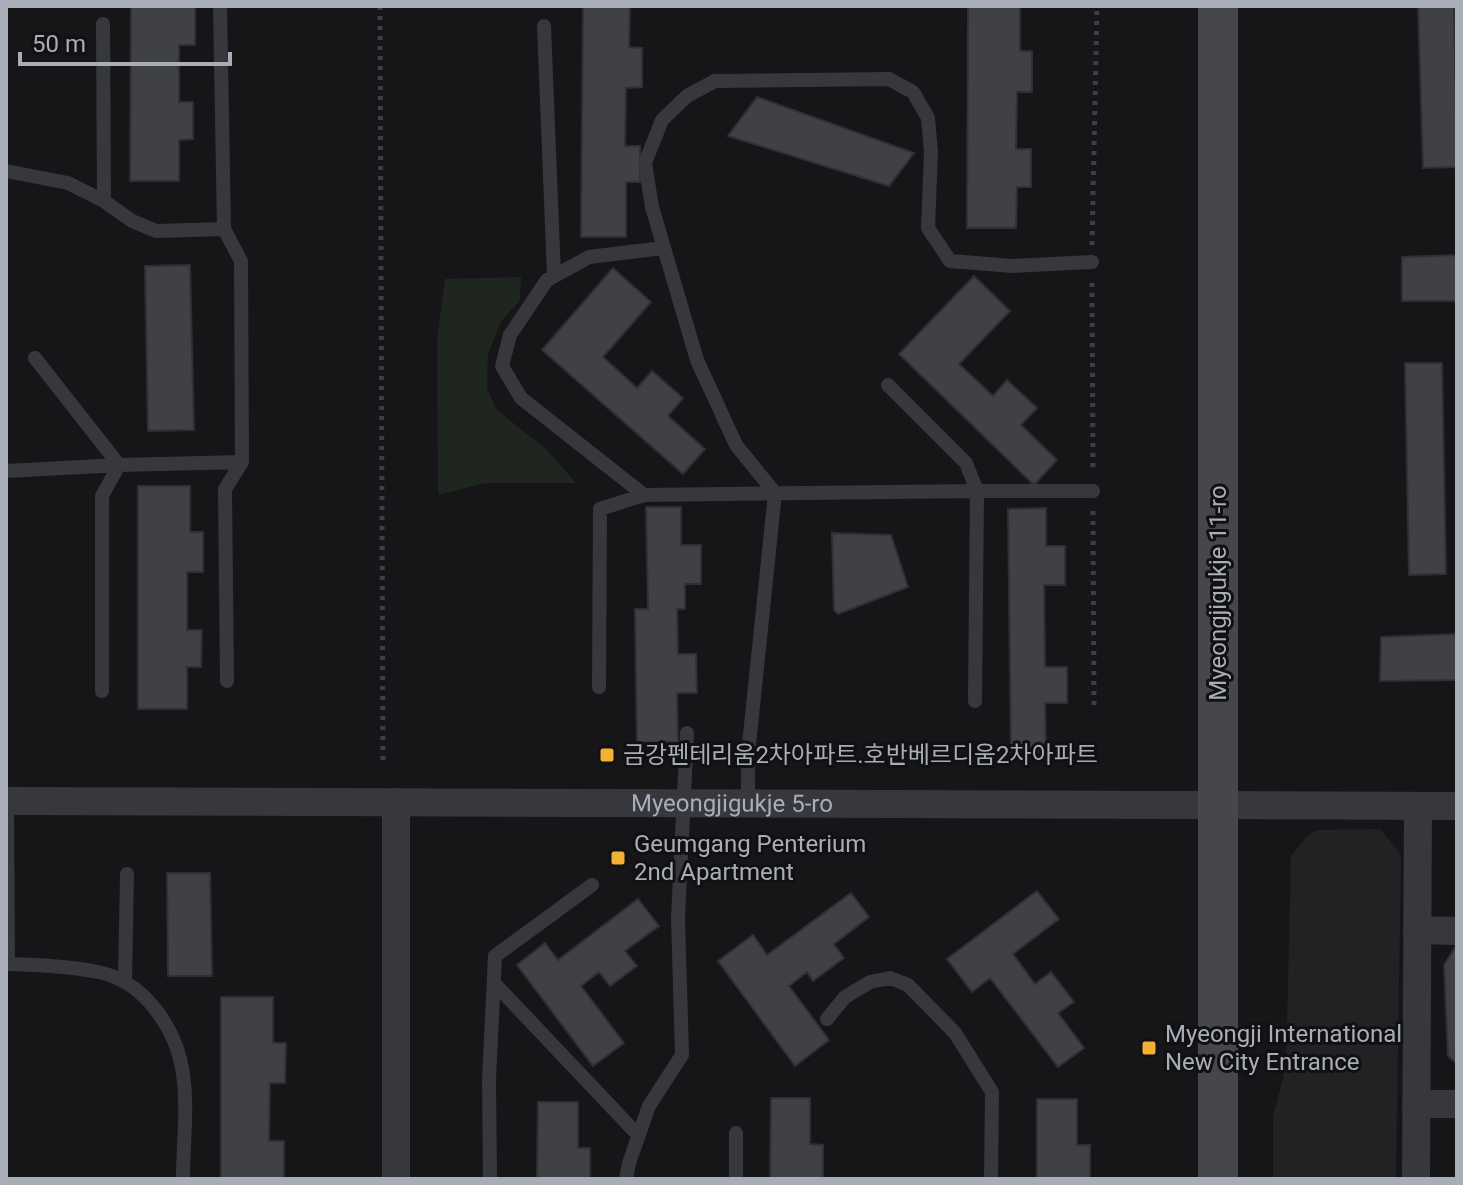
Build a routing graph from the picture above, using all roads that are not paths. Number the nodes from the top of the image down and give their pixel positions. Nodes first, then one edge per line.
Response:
1 (220, 6) edge
2 (1218, 6) edge
3 (103, 24) dead end
4 (544, 26) dead end
5 (6, 171) edge
6 (104, 201) junction
7 (224, 229) junction
8 (663, 248) junction
9 (1092, 262) dead end
10 (554, 276) junction
11 (35, 358) dead end
12 (888, 385) dead end
13 (242, 462) junction
14 (119, 465) junction
15 (6, 471) edge
16 (977, 491) junction
17 (1093, 491) road end
18 (775, 493) junction
19 (644, 495) junction
20 (227, 681) dead end
21 (599, 687) dead end
22 (102, 691) dead end
23 (975, 701) dead end
24 (687, 733) dead end
25 (6, 801) edge
26 (396, 802) junction
27 (682, 802) junction
28 (748, 803) junction
29 (1219, 804) junction
30 (1418, 806) junction
31 (1457, 806) edge
32 (127, 874) dead end
33 (592, 885) dead end
34 (1417, 930) junction
35 (1457, 931) edge
36 (7, 964) edge
37 (125, 981) junction
38 (494, 983) junction
39 (827, 1019) dead end
40 (1416, 1104) junction
41 (1457, 1104) edge
42 (736, 1133) dead end
43 (638, 1135) junction
44 (183, 1179) edge
45 (396, 1179) edge
46 (490, 1179) edge
47 (626, 1179) edge
48 (736, 1179) edge
49 (991, 1179) edge
50 (1218, 1179) edge
51 (1416, 1179) edge

1 - 7 lane
2 - 29 main road, Myeongjigukje 11-ro
3 - 6 lane
4 - 10 lane
5 - 6 lane
6 - 7 lane
7 - 13 lane
8 - 9 lane
8 - 10 lane
8 - 18 lane
10 - 19 lane
11 - 14 lane
12 - 16 lane
13 - 14 lane
13 - 20 lane
14 - 15 lane
14 - 22 lane
16 - 17 lane
16 - 18 lane
16 - 23 lane
18 - 19 lane
18 - 28 lane
19 - 21 lane
24 - 27 lane
25 - 26 street, Myeongjigukje 5-ro
25 - 36 lane
26 - 27 street, Myeongjigukje 5-ro
26 - 45 street
27 - 28 street, Myeongjigukje 5-ro
27 - 43 lane
28 - 29 street, Myeongjigukje 5-ro
29 - 30 street, Myeongjigukje 5-ro
29 - 50 main road, Myeongjigukje 11-ro
30 - 31 street, Myeongjigukje 5-ro
30 - 34 street
32 - 37 lane
33 - 38 lane
34 - 35 street
34 - 40 street
36 - 37 lane
37 - 44 lane
38 - 43 lane
38 - 46 lane
39 - 49 lane
40 - 41 street
40 - 51 street
42 - 48 lane
43 - 47 lane

